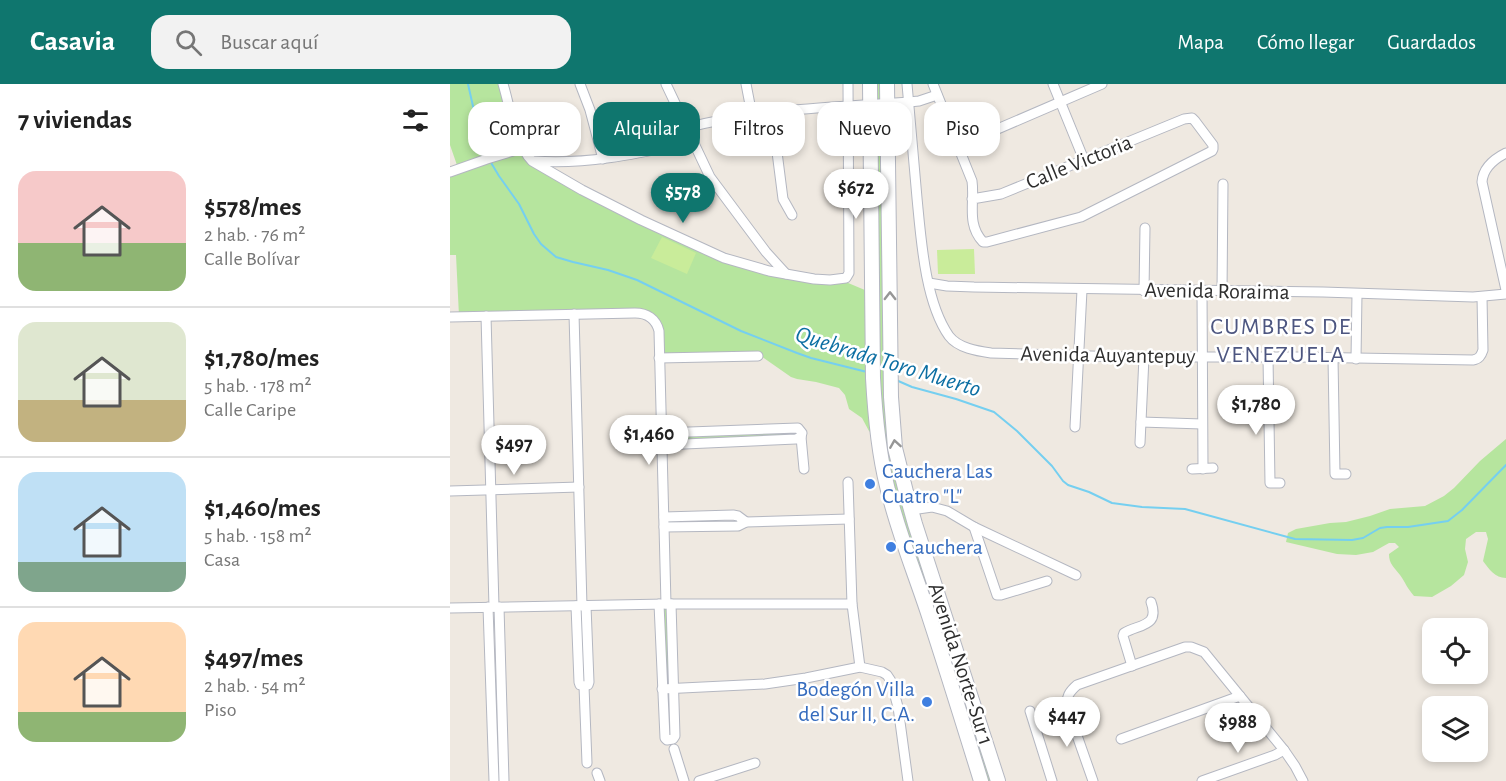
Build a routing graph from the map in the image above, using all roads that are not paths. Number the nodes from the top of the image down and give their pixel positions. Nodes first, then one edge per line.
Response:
1 (503, 84) edge
2 (580, 84) edge
3 (666, 84) edge
4 (746, 84) edge
5 (848, 84) edge
6 (870, 84) edge
7 (887, 84) edge
8 (907, 84) edge
9 (1053, 84) edge
10 (1102, 84) edge
11 (936, 88) edge
12 (508, 102) edge
13 (674, 102) edge
14 (749, 102) edge
15 (848, 102) edge
16 (870, 102) edge
17 (887, 102) edge
18 (909, 102) joint
19 (1061, 102) junction
20 (1000, 128) edge
21 (912, 136) edge
22 (1506, 153) edge
23 (497, 156) edge
24 (527, 156) edge
25 (628, 156) edge
26 (699, 156) edge
27 (778, 156) edge
28 (848, 156) edge
29 (871, 156) edge
30 (888, 156) edge
31 (962, 156) edge
32 (603, 159) junction
33 (1084, 160) junction
34 (532, 161) junction
35 (450, 172) edge
36 (1223, 184) dead end
37 (972, 199) junction
38 (792, 216) dead end
39 (1144, 228) dead end
40 (786, 274) junction
41 (929, 283) junction
42 (1082, 290) junction
43 (1144, 291) junction
44 (1202, 291) junction
45 (1222, 292) junction
46 (1506, 292) edge
47 (1357, 294) junction
48 (1482, 297) junction
49 (574, 314) junction
50 (486, 316) junction
51 (450, 317) edge
52 (758, 356) dead end
53 (1079, 356) junction
54 (1144, 357) junction
55 (1201, 357) junction
56 (1268, 357) junction
57 (659, 358) junction
58 (1333, 358) junction
59 (1356, 358) junction
60 (1141, 422) junction
61 (1202, 424) junction
62 (1075, 427) dead end
63 (728, 430) junction
64 (662, 433) junction
65 (801, 437) junction
66 (728, 442) junction
67 (1140, 443) dead end
68 (662, 445) junction
69 (1213, 468) dead end
70 (804, 469) dead end
71 (1192, 469) dead end
72 (1203, 469) junction
73 (1346, 474) dead end
74 (848, 482) dead end
75 (1280, 483) dead end
76 (579, 487) junction
77 (491, 490) junction
78 (450, 491) edge
79 (911, 510) junction
80 (849, 519) junction
81 (664, 522) junction
82 (974, 527) junction
83 (1076, 574) dead end
84 (1047, 581) dead end
85 (1151, 602) dead end
86 (665, 604) junction
87 (852, 604) junction
88 (581, 606) junction
89 (494, 607) junction
90 (450, 608) edge
91 (1132, 666) junction
92 (860, 667) junction
93 (674, 688) junction
94 (662, 689) junction
95 (1240, 696) junction
96 (1030, 711) dead end
97 (491, 716) junction
98 (502, 716) junction
99 (1121, 739) dead end
100 (674, 749) dead end
101 (1284, 750) junction
102 (587, 763) dead end
103 (755, 763) dead end
104 (494, 781) edge
105 (504, 781) edge
106 (684, 781) edge
107 (699, 781) edge
108 (908, 781) edge
109 (981, 781) edge
110 (998, 781) edge
111 (1052, 781) edge
112 (1091, 781) edge
113 (1202, 781) edge
114 (1303, 781) edge

1 - 12 street
2 - 32 street
3 - 13 street
4 - 14 street
5 - 15 street
6 - 16 main road, Avenida Norte-Sur 1
7 - 17 main road, Avenida Norte-Sur 1
8 - 18 street, Avenida Auyantepuy
9 - 19 street
10 - 19 street
11 - 18 street
19 - 20 street
19 - 33 street
21 - 41 street, Avenida Auyantepuy
22 - 46 street
23 - 35 street
24 - 34 street
25 - 32 street
26 - 40 street
27 - 38 street
28 - 40 street
29 - 109 main road, Avenida Norte-Sur 1
79 -> 30 main road, Avenida Norte-Sur 1
31 - 37 street
32 - 34 street
33 - 37 street, Calle Victoria
33 - 37 street, Calle Victoria
34 - 40 street
36 - 45 street
39 - 43 street
41 - 42 street, Avenida Roraima
41 - 53 street, Avenida Auyantepuy
42 - 43 street, Avenida Roraima
42 - 53 street
43 - 44 street, Avenida Roraima
44 - 45 street, Avenida Roraima
44 - 55 street
45 - 47 street, Avenida Roraima
46 - 48 street, Avenida Roraima
47 - 48 street, Avenida Roraima
47 - 59 street
48 - 59 street, Avenida Auyantepuy
49 - 50 street
49 - 57 street
49 - 76 street
50 - 51 street
50 - 77 street
52 - 57 street
53 - 54 street, Avenida Auyantepuy
53 - 62 street
54 - 55 street, Avenida Auyantepuy
54 - 60 street
55 - 56 street, Avenida Auyantepuy
55 - 61 street
56 - 58 street, Avenida Auyantepuy
56 - 75 street
57 - 64 street
58 - 59 street, Avenida Auyantepuy
58 - 73 street
60 - 61 street
60 - 67 street
61 - 72 street
63 - 64 street
63 - 65 street
63 - 66 street
64 - 68 street
65 - 66 street
65 - 70 street
66 - 68 street
68 - 81 street
69 - 72 street
71 - 72 street
74 - 80 street
76 - 77 street
76 - 88 street
77 - 78 street
77 - 89 street
79 - 82 street
79 - 110 main road, Avenida Norte-Sur 1
80 - 81 street
80 - 87 street
81 - 86 street
82 - 83 street
82 - 84 street
85 - 91 street
86 - 87 street
86 - 88 street
86 - 93 street
86 - 94 street
87 - 92 street
88 - 89 street
88 - 102 street
89 - 90 street
89 - 97 street
89 - 98 street
91 - 95 street
91 - 112 street
92 - 93 street
92 - 108 street
93 - 94 street
93 - 94 street
95 - 99 street
95 - 101 street
96 - 111 street
97 - 98 street
97 - 104 street
98 - 105 street
100 - 106 street
101 - 113 street
101 - 114 street
103 - 107 street

